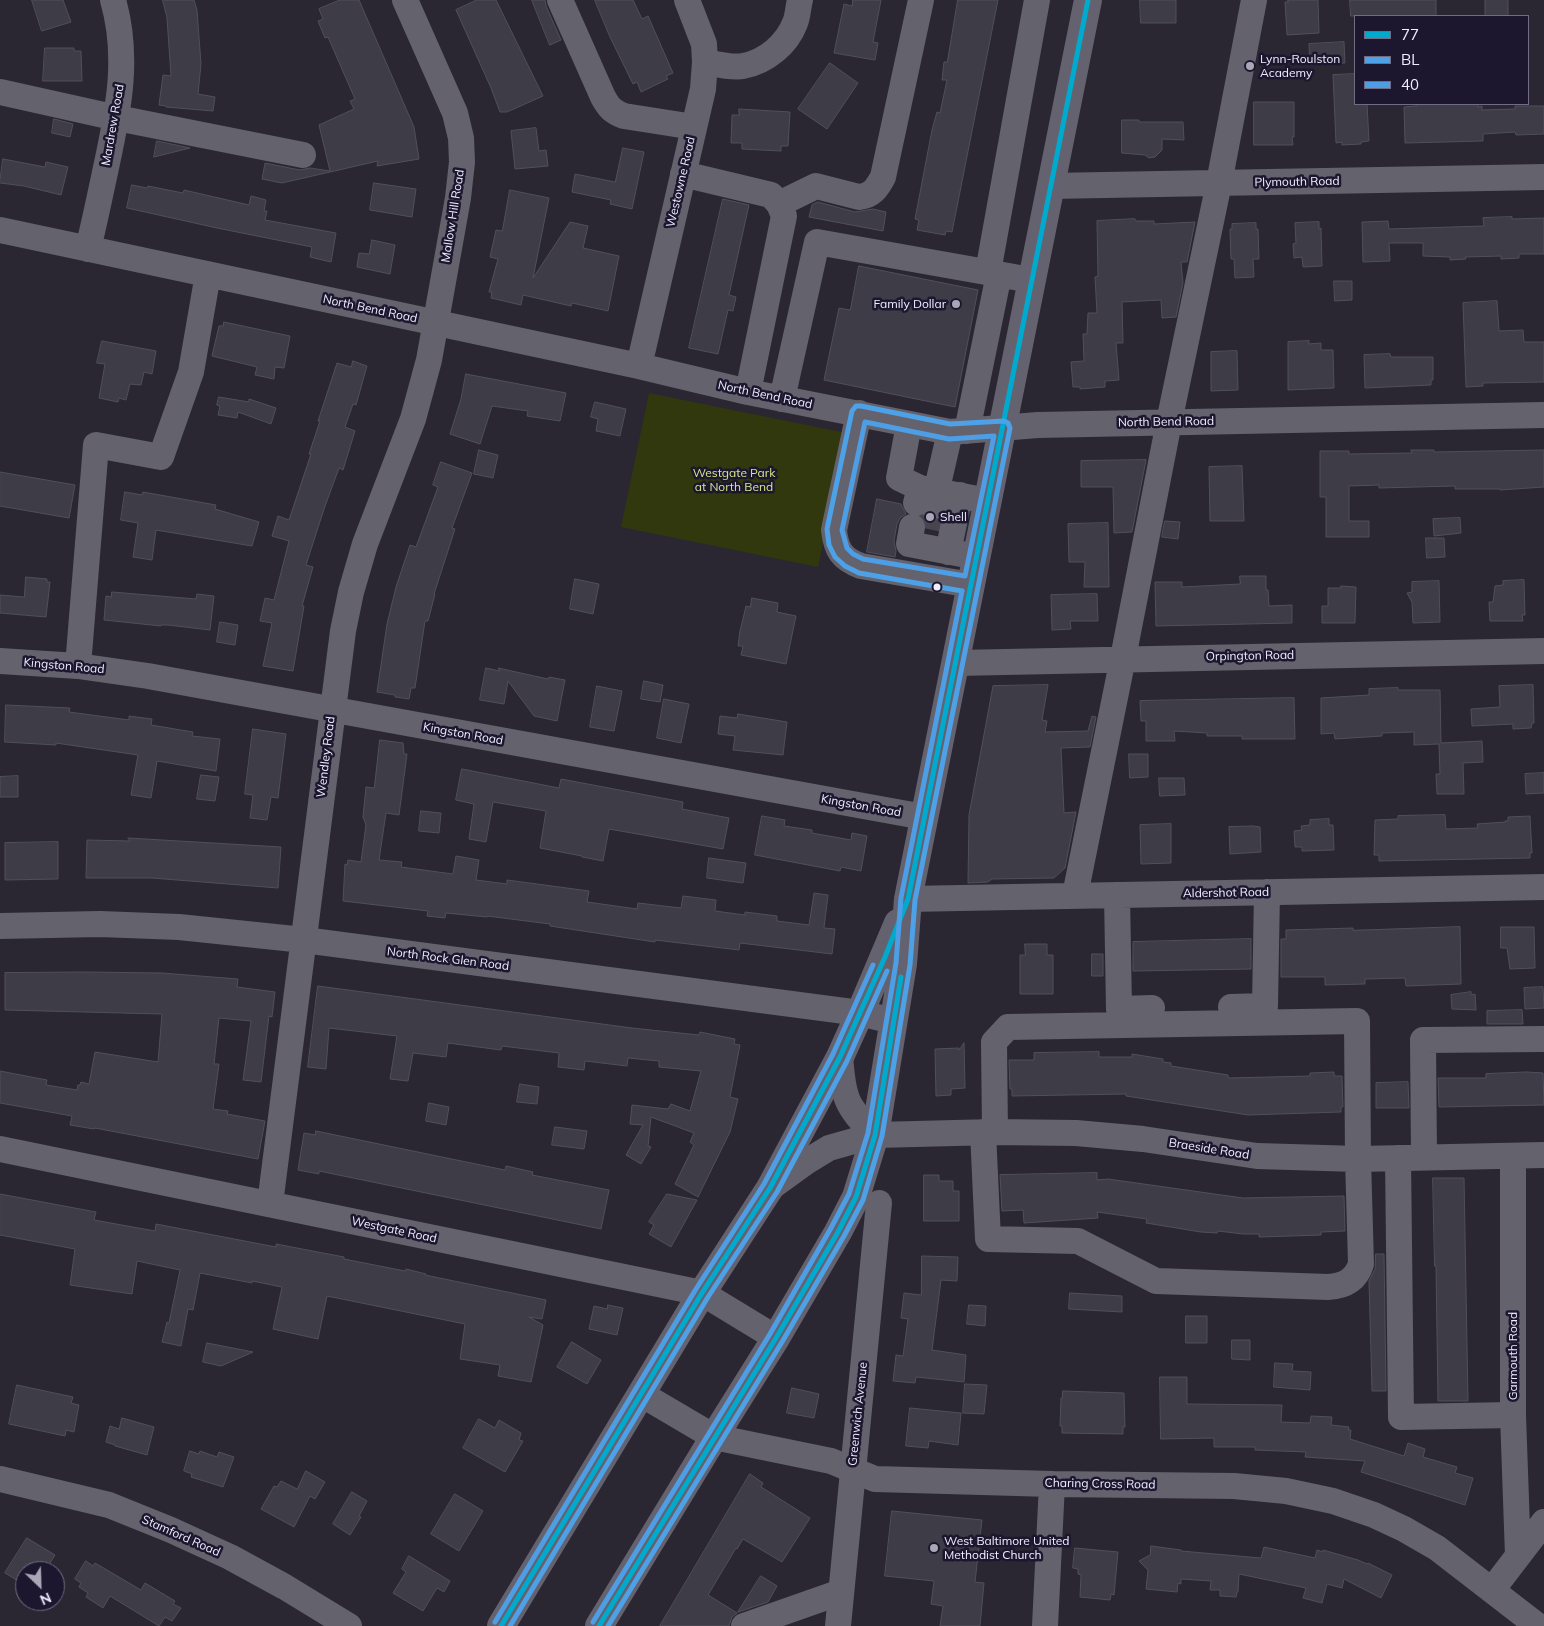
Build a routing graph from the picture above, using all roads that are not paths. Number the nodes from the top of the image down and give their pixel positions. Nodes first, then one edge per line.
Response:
1 (112, 0) edge
2 (405, 0) edge
3 (560, 0) edge
4 (687, 0) edge
5 (800, 0) edge
6 (921, 0) edge
7 (1037, 0) edge
8 (1088, 0) edge
9 (1254, 0) edge
10 (705, 62) junction
11 (0, 92) edge
12 (117, 118) junction
13 (694, 127) junction
14 (303, 155) dead end
15 (682, 174) junction
16 (1544, 177) edge
17 (1219, 183) junction
18 (1050, 186) junction
19 (779, 204) junction
20 (0, 230) edge
21 (88, 249) junction
22 (994, 273) junction
23 (208, 274) junction
24 (1031, 280) junction
25 (435, 322) junction
26 (639, 366) junction
27 (748, 392) junction
28 (782, 399) junction
29 (859, 413) junction
30 (1544, 415) edge
31 (1168, 422) junction
32 (909, 424) junction
33 (1003, 428) junction
34 (959, 431) junction
35 (988, 501) junction
36 (931, 515) junction
37 (977, 557) junction
38 (971, 585) junction
39 (1544, 651) edge
40 (1123, 658) junction
41 (0, 661) edge
42 (956, 663) junction
43 (78, 666) junction
44 (332, 710) junction
45 (924, 817) junction
46 (1544, 887) edge
47 (1267, 892) junction
48 (1075, 895) junction
49 (1117, 895) junction
50 (908, 898) junction
51 (0, 926) edge
52 (304, 940) junction
53 (860, 1013) junction
54 (893, 1021) junction
55 (1544, 1039) edge
56 (840, 1057) junction
57 (989, 1132) junction
58 (875, 1135) junction
59 (0, 1149) edge
60 (1544, 1155) edge
61 (1512, 1156) junction
62 (1424, 1157) junction
63 (1398, 1158) junction
64 (1358, 1159) junction
65 (770, 1188) junction
66 (879, 1203) dead end
67 (270, 1204) junction
68 (702, 1293) junction
69 (776, 1338) junction
70 (641, 1394) junction
71 (1513, 1415) junction
72 (714, 1437) junction
73 (852, 1469) junction
74 (0, 1480) edge
75 (1052, 1484) junction
76 (1544, 1522) edge
77 (1518, 1556) junction
78 (1492, 1590) junction
79 (841, 1592) junction
80 (349, 1626) edge
81 (501, 1626) edge
82 (599, 1626) edge
83 (744, 1626) edge
84 (838, 1626) edge
85 (1046, 1626) edge
86 (1538, 1626) edge

1 - 12 street, Mardrew Road
2 - 25 street, Mallow Hill Road
3 - 13 street
4 - 10 street, Westowne Road
5 - 10 street
6 - 19 street
7 - 22 street
8 - 18 main road
9 - 17 street
10 - 13 street, Westowne Road
11 - 12 street
12 - 14 street
12 - 21 street, Mardrew Road
13 - 15 street, Westowne Road
15 - 19 street
15 - 26 street, Westowne Road
16 - 17 street, Plymouth Road
17 - 18 street, Plymouth Road
17 - 31 street
18 - 24 main road
19 - 27 street
20 - 21 street, North Bend Road
21 - 23 street, North Bend Road
22 - 24 street
22 - 28 street
22 - 34 street
23 - 25 street, North Bend Road
23 - 43 street
24 - 33 main road
25 - 26 street, North Bend Road
25 - 44 street, Wendley Road
26 - 27 street, North Bend Road
27 - 28 street, North Bend Road
28 - 29 street, North Bend Road
29 - 32 street, North Bend Road
29 - 38 street
30 - 31 street, North Bend Road
31 - 33 street, North Bend Road
31 - 40 street
32 - 34 street, North Bend Road
32 - 36 street
33 - 34 street, North Bend Road
33 - 35 main road
34 - 36 street
35 - 36 street
35 - 37 main road
36 - 37 street
37 - 38 main road
38 - 42 main road
39 - 40 street, Orpington Road
40 - 42 street, Orpington Road
40 - 48 street
41 - 43 street, Kingston Road
42 - 45 main road
43 - 44 street, Kingston Road
44 - 45 street, Kingston Road
44 - 52 street, Wendley Road
45 - 50 main road
46 - 47 street, Aldershot Road
47 - 49 street, Aldershot Road
47 - 49 street
48 - 49 street, Aldershot Road
48 - 50 street, Aldershot Road
50 - 53 main road
50 - 54 main road
51 - 52 street, North Rock Glen Road
52 - 53 street, North Rock Glen Road
52 - 67 street, Wendley Road
53 - 54 street, North Rock Glen Road
53 - 56 main road
54 - 58 main road
55 - 62 street
56 - 58 street
56 - 65 main road
57 - 58 street, Braeside Road
57 - 64 street, Braeside Road
57 - 64 street
57 - 64 street
58 - 65 street, Braeside Road
58 - 69 main road
59 - 67 street, Westgate Road
60 - 61 street, Braeside Road
61 - 62 street, Braeside Road
61 - 71 street, Garmouth Road
62 - 63 street, Braeside Road
63 - 64 street, Braeside Road
63 - 71 street
65 - 68 main road
66 - 73 street, Greenwich Avenue
67 - 68 street, Westgate Road
68 - 69 street, Westgate Road
68 - 70 main road
69 - 72 main road
70 - 72 street, Charing Cross Road
70 - 81 main road
71 - 77 street, Garmouth Road
72 - 73 street, Charing Cross Road
72 - 82 main road
73 - 75 street, Charing Cross Road
73 - 79 street, Greenwich Avenue
74 - 80 street, Stamford Road
75 - 78 street, Charing Cross Road
75 - 85 street
76 - 77 street
77 - 78 street
78 - 86 street, Charing Cross Road
79 - 83 street
79 - 84 street, Greenwich Avenue

